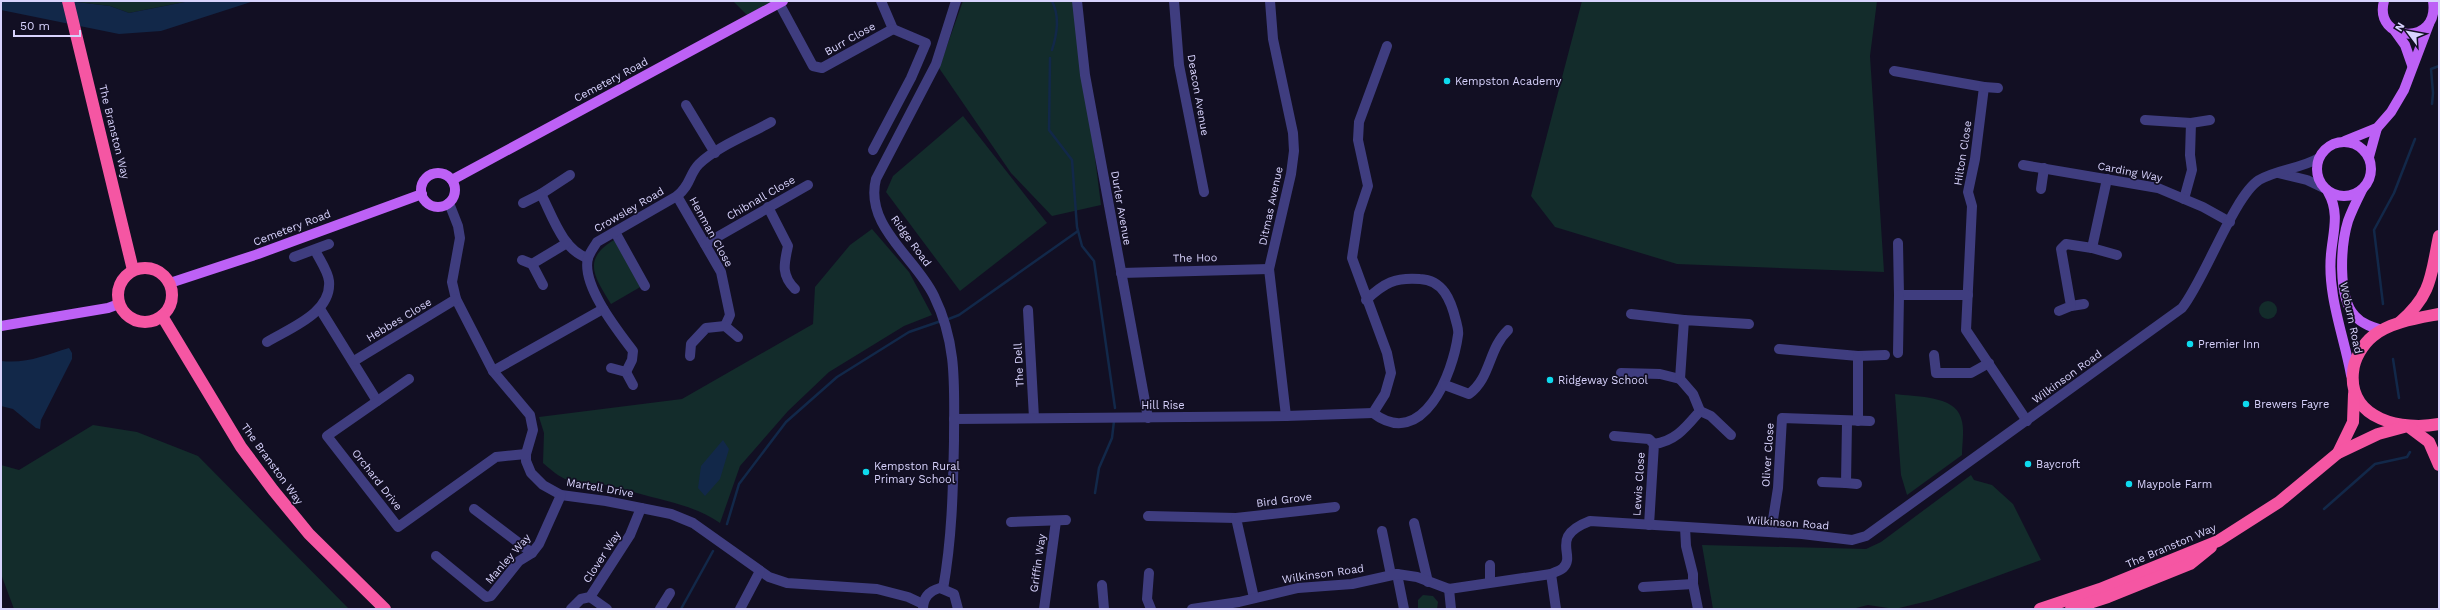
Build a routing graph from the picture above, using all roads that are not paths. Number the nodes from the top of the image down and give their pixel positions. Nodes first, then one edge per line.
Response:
1 (68, 1) edge
2 (881, 1) edge
3 (956, 1) edge
4 (1077, 1) edge
5 (1174, 1) edge
6 (1270, 1) edge
7 (2377, 1) edge
8 (2384, 1) edge
9 (2433, 1) edge
10 (781, 2) edge
11 (2383, 15) junction
12 (2429, 24) junction
13 (893, 29) junction
14 (2395, 31) junction
15 (1386, 46) dead end
16 (2412, 65) junction
17 (1894, 71) dead end
18 (1984, 87) junction
19 (1998, 88) dead end
20 (686, 105) dead end
21 (2145, 120) dead end
22 (2210, 120) dead end
23 (771, 122) dead end
24 (2191, 124) junction
25 (2377, 128) junction
26 (2345, 141) junction
27 (874, 150) dead end
28 (715, 153) junction
29 (2369, 157) junction
30 (2319, 158) junction
31 (2022, 165) dead end
32 (2044, 168) junction
33 (2276, 172) junction
34 (570, 175) dead end
35 (2107, 179) junction
36 (452, 180) junction
37 (808, 185) dead end
38 (2042, 189) dead end
39 (2327, 190) junction
40 (2362, 190) junction
41 (1204, 192) dead end
42 (422, 194) junction
43 (541, 194) junction
44 (677, 196) junction
45 (2184, 199) junction
46 (449, 203) junction
47 (523, 203) dead end
48 (768, 207) junction
49 (2230, 222) junction
50 (615, 232) junction
51 (2439, 236) edge
52 (567, 242) junction
53 (1898, 243) dead end
54 (329, 244) dead end
55 (705, 244) junction
56 (2092, 248) junction
57 (315, 250) junction
58 (2117, 255) dead end
59 (294, 257) dead end
60 (588, 258) junction
61 (522, 260) dead end
62 (532, 264) junction
63 (1269, 269) junction
64 (133, 270) junction
65 (1121, 273) junction
66 (170, 283) junction
67 (543, 285) dead end
68 (646, 286) dead end
69 (795, 288) dead end
70 (1899, 295) junction
71 (1968, 295) junction
72 (456, 299) junction
73 (1366, 300) junction
74 (118, 304) junction
75 (2084, 304) dead end
76 (2071, 306) junction
77 (320, 309) junction
78 (604, 309) junction
79 (1028, 310) dead end
80 (2059, 311) dead end
81 (1631, 314) dead end
82 (2439, 314) edge
83 (162, 316) junction
84 (1684, 320) junction
85 (1749, 324) dead end
86 (2396, 325) junction
87 (1, 326) edge
88 (725, 326) junction
89 (1508, 330) dead end
90 (2382, 330) junction
91 (738, 337) dead end
92 (267, 342) dead end
93 (1779, 349) dead end
94 (1898, 353) dead end
95 (1934, 355) dead end
96 (690, 356) dead end
97 (1858, 356) junction
98 (1885, 356) dead end
99 (354, 361) junction
100 (1989, 363) junction
101 (611, 368) dead end
102 (493, 371) junction
103 (626, 372) junction
104 (1621, 373) dead end
105 (409, 379) dead end
106 (1680, 379) junction
107 (2352, 383) junction
108 (633, 385) dead end
109 (1444, 385) junction
110 (377, 401) junction
111 (1700, 411) junction
112 (1373, 413) junction
113 (1286, 416) junction
114 (1034, 418) junction
115 (1148, 418) junction
116 (954, 419) junction
117 (2027, 421) junction
118 (1847, 422) junction
119 (1858, 422) junction
120 (1870, 422) dead end
121 (2439, 424) edge
122 (2407, 427) junction
123 (1731, 435) dead end
124 (1614, 436) dead end
125 (1654, 444) junction
126 (2338, 453) junction
127 (526, 454) junction
128 (2439, 465) edge
129 (1822, 482) dead end
130 (1846, 482) junction
131 (1857, 484) dead end
132 (561, 495) junction
133 (1335, 507) dead end
134 (641, 508) junction
135 (474, 509) dead end
136 (1148, 516) dead end
137 (1236, 518) junction
138 (1011, 522) dead end
139 (1414, 523) dead end
140 (1649, 525) junction
141 (1685, 527) junction
142 (1382, 531) dead end
143 (1771, 532) junction
144 (2218, 541) junction
145 (532, 553) junction
146 (436, 556) dead end
147 (1490, 565) dead end
148 (760, 571) junction
149 (1149, 573) dead end
150 (1394, 574) junction
151 (1551, 574) junction
152 (1428, 582) junction
153 (1490, 582) junction
154 (1692, 584) junction
155 (1102, 585) dead end
156 (1643, 587) dead end
157 (943, 588) junction
158 (1449, 589) junction
159 (670, 593) dead end
160 (590, 597) junction
161 (1254, 598) junction
162 (923, 606) edge
163 (1240, 606) edge
164 (385, 609) edge
165 (571, 609) edge
166 (607, 609) edge
167 (660, 609) edge
168 (740, 609) edge
169 (958, 609) edge
170 (1044, 609) edge
171 (1104, 609) edge
172 (1151, 609) edge
173 (1192, 609) edge
174 (1404, 609) edge
175 (1451, 609) edge
176 (1556, 609) edge
177 (1698, 609) edge
178 (2040, 609) edge
179 (2071, 609) edge

1 - 64 highway, The Branston Way
2 - 13 street, Burr Close
3 - 116 street, Ridge Road
4 - 65 street, Durler Avenue
5 - 41 street, Deacon Avenue
6 - 63 street, Ditmas Avenue
7 - 11 main road
8 - 11 main road
9 - 12 main road
10 - 13 street, Burr Close
10 - 36 main road, Cemetery Road
11 - 14 main road
12 - 14 main road
12 - 16 main road
13 - 27 street
14 - 16 main road
15 - 73 street
16 - 25 main road
17 - 18 street
18 - 19 street
18 - 71 street, Hilton Close
20 - 28 street
21 - 24 street
22 - 24 street
23 - 28 street, Crowsley Road
24 - 45 street
25 - 26 main road
25 - 29 main road
26 - 29 main road
26 - 30 main road
28 - 44 street, Crowsley Road
29 - 40 main road
30 - 33 street, Wilkinson Road
30 - 39 main road
31 - 32 street, Carding Way
32 - 35 street, Carding Way
32 - 38 street
33 - 39 street
33 - 49 street, Wilkinson Road
34 - 43 street
35 - 45 street, Carding Way
35 - 56 street
36 - 42 main road
36 - 46 main road
37 - 48 street, Chibnall Close
39 - 40 main road
39 - 107 main road, Woburn Road
40 - 90 main road, Woburn Road
42 - 46 main road
42 - 66 main road, Cemetery Road
43 - 47 street
43 - 52 street
44 - 50 street, Crowsley Road
44 - 55 street, Henman Close
45 - 49 street, Carding Way
46 - 72 street
48 - 55 street, Chibnall Close
48 - 69 street
49 - 117 street, Wilkinson Road
50 - 60 street, Crowsley Road
50 - 68 street
51 - 86 highway
52 - 60 street
52 - 62 street
53 - 70 street
54 - 57 street
55 - 88 street, Henman Close
56 - 58 street
56 - 76 street
57 - 59 street
57 - 77 street
60 - 78 street
61 - 62 street
62 - 67 street
63 - 65 street, The Hoo
63 - 113 street, Ditmas Avenue
64 - 66 highway
64 - 74 highway
65 - 115 street, Durler Avenue
66 - 83 highway
70 - 71 street
70 - 94 street
71 - 100 street, Hilton Close
72 - 99 street, Hebbes Close
72 - 102 street
73 - 109 street
73 - 112 street
74 - 83 highway
74 - 87 main road
75 - 76 street
76 - 80 street
77 - 92 street
77 - 99 street
78 - 102 street
78 - 103 street
79 - 114 street, The Dell
81 - 84 street
82 - 86 highway
83 - 164 highway, The Branston Way
84 - 85 street
84 - 106 street
86 - 90 highway
88 - 91 street
88 - 96 street
89 - 109 street
90 - 107 highway
93 - 97 street
95 - 100 street
97 - 98 street
97 - 119 street
99 - 110 street
100 - 117 street, Hilton Close
101 - 103 street
102 - 127 street
103 - 108 street
104 - 106 street
105 - 110 street, Orchard Drive
106 - 111 street
107 - 122 highway
107 - 126 highway, The Branston Way
109 - 112 street
110 - 127 street, Orchard Drive
111 - 123 street
111 - 125 street, Lewis Close
112 - 113 street, Hill Rise
113 - 115 street, Hill Rise
114 - 115 street, Hill Rise
114 - 116 street, Hill Rise
116 - 157 street, Ridge Road
117 - 143 street, Wilkinson Road
118 - 119 street, Oliver Close
118 - 130 street
118 - 143 street, Oliver Close
119 - 120 street, Oliver Close
121 - 122 highway, The Branston Way
122 - 126 highway, The Branston Way
122 - 128 highway
124 - 125 street, Lewis Close
125 - 140 street, Lewis Close
126 - 144 highway, The Branston Way
127 - 132 street, Martell Drive
129 - 130 street
130 - 131 street
132 - 134 street, Martell Drive
132 - 145 street, Manley Way
133 - 137 street, Bird Grove
134 - 148 street, Martell Drive
134 - 160 street, Clover Way
135 - 145 street
136 - 137 street, Bird Grove
137 - 161 street
138 - 170 street, Griffin Way
139 - 152 street
140 - 141 street, Wilkinson Road
140 - 151 street, Wilkinson Road
141 - 143 street, Wilkinson Road
141 - 154 street
142 - 150 street
144 - 178 highway, The Branston Way
144 - 179 highway
145 - 146 street, Manley Way
147 - 153 street
148 - 162 street, Martell Drive
148 - 168 street
149 - 172 street
150 - 152 street, Wilkinson Road
150 - 161 street, Wilkinson Road
150 - 174 street
151 - 153 street, Wilkinson Road
151 - 176 street
152 - 158 street, Wilkinson Road
153 - 158 street, Wilkinson Road
154 - 156 street
154 - 177 street
155 - 171 street
157 - 162 street
157 - 169 street
158 - 175 street
159 - 167 street
160 - 165 street, Clover Way
160 - 166 street
161 - 163 street, Wilkinson Road
163 - 173 street, Wilkinson Road

